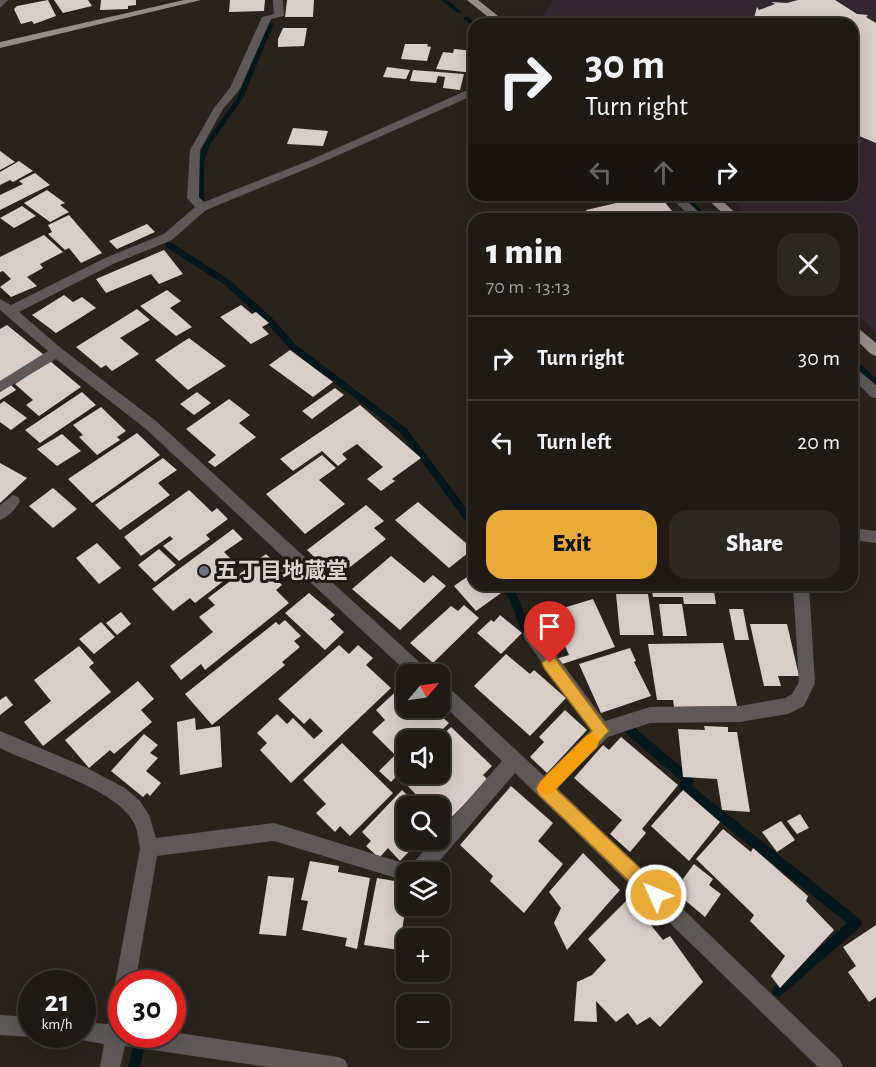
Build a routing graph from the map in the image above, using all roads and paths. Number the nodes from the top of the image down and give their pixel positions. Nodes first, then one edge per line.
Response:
1 (3, 0) edge
2 (196, 0) edge
3 (278, 0) edge
4 (472, 0) edge
5 (0, 5) edge
6 (495, 18) edge
7 (0, 45) edge
8 (468, 94) edge
9 (680, 201) edge
10 (716, 201) edge
11 (202, 207) junction
12 (694, 213) edge
13 (729, 213) edge
14 (5, 307) edge
15 (858, 334) edge
16 (876, 351) edge
17 (57, 352) junction
18 (858, 376) edge
19 (0, 387) edge
20 (876, 393) edge
21 (14, 501) dead end
22 (0, 514) edge
23 (858, 535) edge
24 (876, 537) edge
25 (801, 591) edge
26 (531, 634) dead end
27 (410, 664) edge
28 (450, 700) edge
29 (602, 731) junction
30 (0, 739) edge
31 (514, 761) junction
32 (544, 789) junction
33 (149, 848) junction
34 (127, 970) edge
35 (0, 1025) edge
36 (18, 1027) edge
37 (186, 1045) edge
38 (116, 1048) edge
39 (110, 1067) edge
40 (338, 1067) edge
41 (833, 1067) edge

1 - 5 street
2 - 7 main road
3 - 11 street
4 - 6 main road
8 - 11 street
9 - 12 street
10 - 13 main road
11 - 14 street
14 - 17 street
15 - 16 main road
17 - 19 street
17 - 27 street
18 - 20 street
21 - 22 street
23 - 24 street
25 - 29 street
26 - 29 street
28 - 31 street
29 - 32 street
30 - 33 street
31 - 32 street
31 - 33 street
32 - 41 street
33 - 34 street
35 - 36 street
37 - 40 street
38 - 39 street

